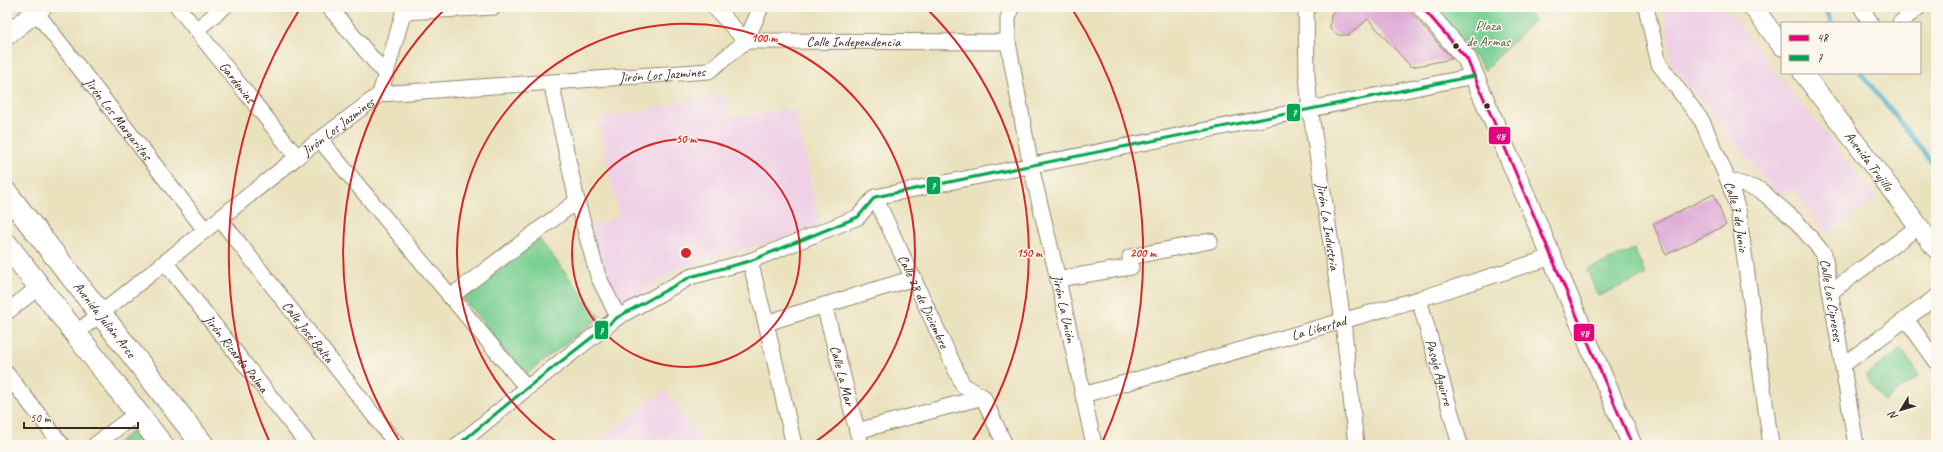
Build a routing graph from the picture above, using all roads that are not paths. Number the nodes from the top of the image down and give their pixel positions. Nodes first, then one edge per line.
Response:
1 (178, 7) edge
2 (224, 7) edge
3 (328, 7) edge
4 (494, 7) edge
5 (714, 7) edge
6 (761, 7) edge
7 (1011, 7) edge
8 (1306, 7) edge
9 (1422, 7) edge
10 (1646, 7) edge
11 (1753, 7) edge
12 (1861, 7) edge
13 (1918, 7) edge
14 (37, 9) edge
15 (404, 10) edge
16 (1869, 22) edge
17 (1901, 22) edge
18 (196, 30) junction
19 (7, 35) edge
20 (746, 41) junction
21 (1008, 42) junction
22 (1781, 45) edge
23 (1804, 74) edge
24 (386, 75) junction
25 (1474, 76) junction
26 (551, 82) junction
27 (380, 94) junction
28 (1310, 108) junction
29 (320, 140) junction
30 (297, 157) junction
31 (1031, 167) junction
32 (1728, 180) junction
33 (7, 194) edge
34 (875, 197) junction
35 (577, 201) junction
36 (220, 219) junction
37 (1919, 226) junction
38 (206, 230) junction
39 (1210, 241) dead end
40 (7, 245) edge
41 (1936, 249) edge
42 (1552, 257) junction
43 (750, 261) junction
44 (165, 262) junction
45 (914, 278) junction
46 (1058, 279) junction
47 (39, 287) junction
48 (1831, 292) junction
49 (450, 297) junction
50 (1936, 297) edge
51 (1419, 299) junction
52 (824, 305) junction
53 (7, 312) edge
54 (99, 313) junction
55 (618, 317) junction
56 (1906, 319) junction
57 (1343, 321) junction
58 (766, 323) junction
59 (75, 334) junction
60 (1936, 361) edge
61 (1843, 365) junction
62 (7, 374) edge
63 (527, 388) junction
64 (1083, 395) junction
65 (983, 397) junction
66 (137, 413) junction
67 (859, 438) edge
68 (62, 445) edge
69 (95, 445) edge
70 (162, 445) edge
71 (203, 445) edge
72 (308, 445) edge
73 (397, 445) edge
74 (458, 445) edge
75 (794, 445) edge
76 (1005, 445) edge
77 (1094, 445) edge
78 (1356, 445) edge
79 (1460, 445) edge
80 (1632, 445) edge
81 (1772, 445) edge
82 (1856, 445) edge

1 - 18 street, Gardenias
2 - 18 street
3 - 24 street
4 - 15 street
5 - 20 street
6 - 20 street
7 - 21 street, Jirón La Unión
8 - 28 street, Jirón La Industria
9 - 25 street
10 - 32 street, Calle 7 de Junio
11 - 22 street
12 - 16 street
13 - 17 street
14 - 19 street
14 - 38 street, Jirón Los Margaritas
15 - 24 street
18 - 30 street, Gardenias
20 - 21 street, Calle Independencia
20 - 26 street, Jirón Los Jazmines
21 - 31 street, Jirón La Unión
23 - 37 street, Avenida Trujillo
24 - 27 street
25 - 28 street
25 - 42 street
26 - 27 street, Jirón Los Jazmines
26 - 35 street
27 - 29 street, Jirón Los Jazmines
28 - 31 street
28 - 57 street, Jirón La Industria
29 - 30 street, Jirón Los Jazmines
29 - 49 street
30 - 36 street, Jirón Los Jazmines
31 - 34 street
31 - 46 street, Jirón La Unión
32 - 48 street, Calle Los Cipreses
32 - 81 street, Calle 7 de Junio
33 - 54 main road, Avenida Julián Arce
34 - 43 street
34 - 45 street, Calle 28 de Diciembre
35 - 49 street
35 - 55 street
36 - 38 street, Jirón Los Jazmines
36 - 73 street, Calle José Balta
37 - 41 street, Avenida Trujillo
37 - 48 street
38 - 44 street, Jirón Los Jazmines
39 - 46 street
40 - 47 main road
42 - 51 street, La Libertad
42 - 80 street
43 - 55 street
43 - 58 street
44 - 54 street, Jirón Los Jazmines
44 - 72 street, Jirón Ricardo Palma
45 - 52 street
45 - 65 street, Calle 28 de Diciembre
46 - 64 street, Jirón La Unión
47 - 53 street
47 - 59 main road
48 - 61 street, Calle Los Cipreses
49 - 63 street
50 - 56 street
51 - 57 street, La Libertad
51 - 79 street, Pasaje Aguirre
52 - 58 street
52 - 67 street, Calle La Mar
54 - 59 street, Jirón Los Jazmines
54 - 71 main road, Avenida Julián Arce
55 - 63 street
56 - 60 street
56 - 61 street
57 - 64 street, La Libertad
57 - 78 street, Jirón La Industria
58 - 75 street
59 - 66 main road
61 - 82 street, Calle Los Cipreses
62 - 68 street
63 - 74 street
64 - 77 street, Jirón La Unión
65 - 67 street
65 - 76 street
66 - 69 street
66 - 70 main road

